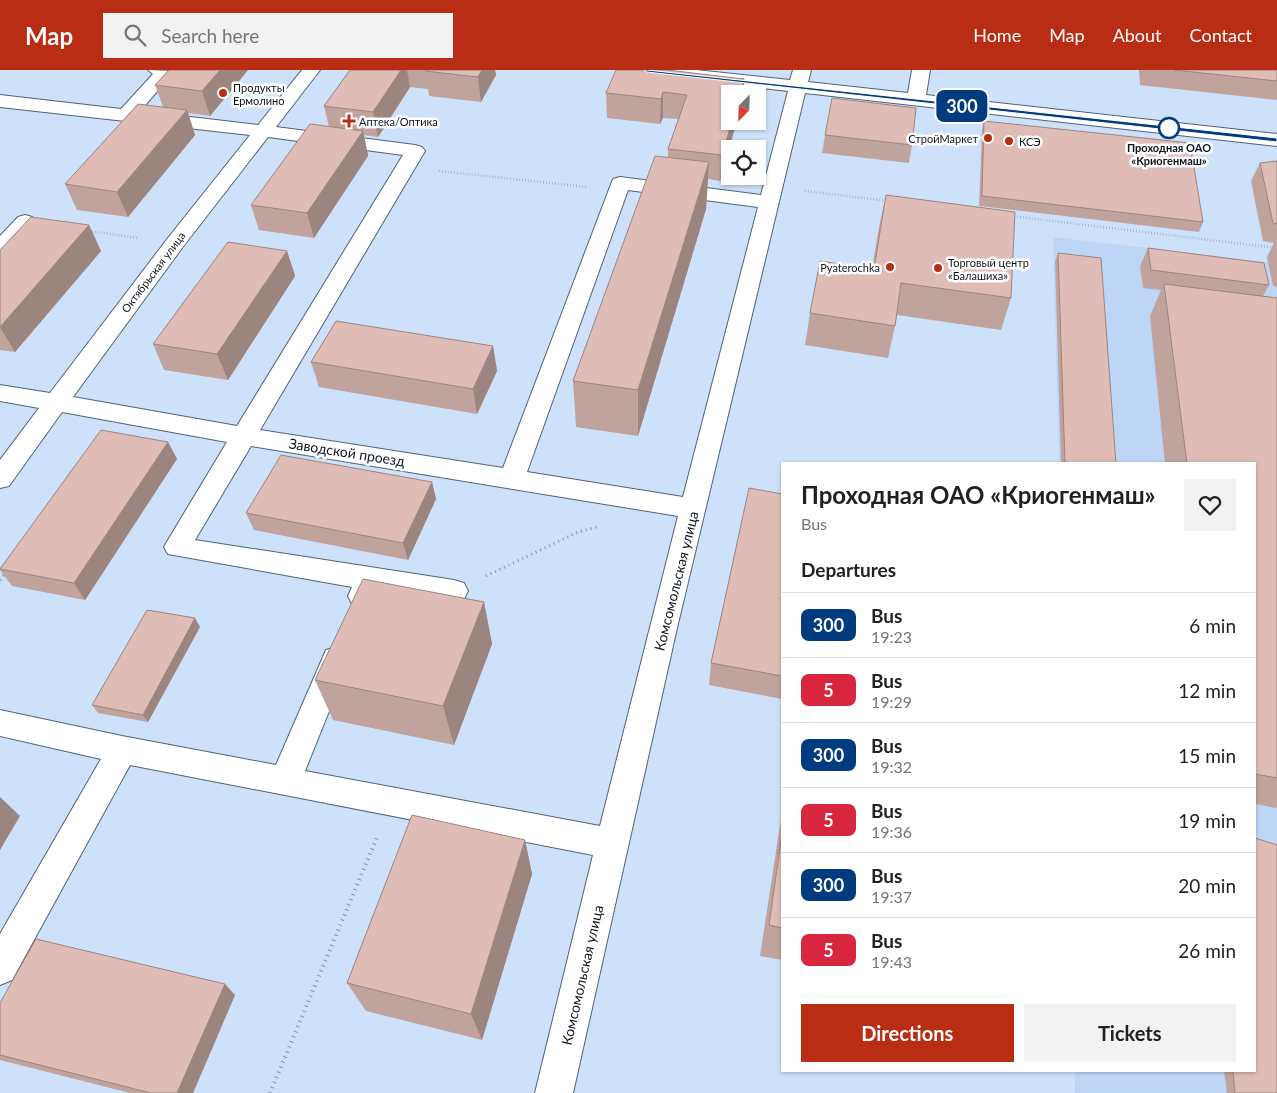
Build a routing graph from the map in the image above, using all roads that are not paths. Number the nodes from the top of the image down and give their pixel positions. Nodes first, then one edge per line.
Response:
1 (157, 70) edge
2 (311, 70) edge
3 (647, 70) edge
4 (921, 70) edge
5 (671, 71) edge
6 (801, 79) edge
7 (0, 101) edge
8 (916, 101) junction
9 (126, 116) junction
10 (263, 131) junction
11 (1277, 140) edge
12 (770, 194) junction
13 (25, 222) edge
14 (0, 250) edge
15 (0, 393) edge
16 (56, 402) junction
17 (244, 436) junction
18 (512, 478) junction
19 (0, 479) edge
20 (694, 509) junction
21 (369, 579) junction
22 (454, 591) road end
23 (0, 723) edge
24 (122, 750) junction
25 (285, 781) junction
26 (613, 844) junction
27 (0, 968) edge
28 (554, 1093) edge

1 - 9 street
2 - 10 street, Октябрьская улица
3 - 5 street
4 - 8 street
5 - 6 street
6 - 8 street
6 - 12 street, Комсомольская улица
7 - 9 street
8 - 11 street
9 - 10 street
10 - 16 street, Октябрьская улица
10 - 17 street
12 - 18 street
12 - 20 street, Комсомольская улица
13 - 14 street
15 - 16 street, Заводской проезд
16 - 17 street, Заводской проезд
16 - 19 street, Октябрьская улица
17 - 18 street, Заводской проезд
17 - 21 street
18 - 20 street, Заводской проезд
20 - 26 street, Комсомольская улица
21 - 22 street
21 - 25 street
23 - 24 street
24 - 25 street
24 - 27 street
25 - 26 street
26 - 28 street, Комсомольская улица

